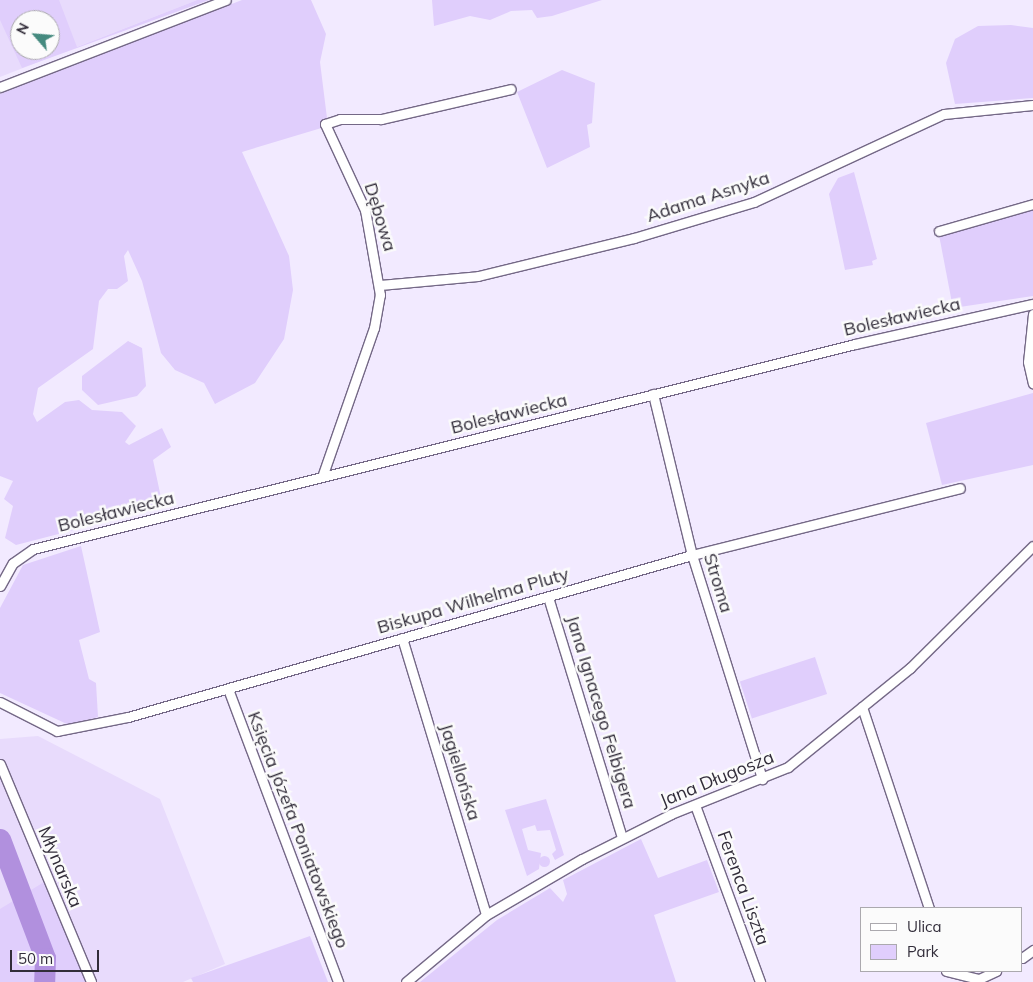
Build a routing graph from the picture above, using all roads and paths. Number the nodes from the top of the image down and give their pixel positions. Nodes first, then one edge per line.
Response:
1 (226, 0) edge
2 (0, 87) edge
3 (511, 90) dead end
4 (1033, 105) edge
5 (1033, 204) edge
6 (939, 230) dead end
7 (380, 285) junction
8 (1033, 304) edge
9 (1033, 314) edge
10 (1033, 383) edge
11 (653, 394) junction
12 (322, 477) junction
13 (960, 488) dead end
14 (1033, 546) edge
15 (692, 555) junction
16 (2, 576) edge
17 (0, 586) edge
18 (548, 597) junction
19 (402, 638) junction
20 (228, 689) junction
21 (0, 702) edge
22 (862, 707) junction
23 (0, 764) edge
24 (762, 779) junction
25 (695, 805) junction
26 (622, 837) junction
27 (929, 907) edge
28 (486, 915) junction
29 (950, 972) edge
30 (994, 972) edge
31 (91, 982) edge
32 (338, 982) edge
33 (406, 982) edge
34 (760, 982) edge

1 - 2 street
3 - 7 street, Dębowa
4 - 7 street, Adama Asnyka
5 - 6 street
7 - 12 street, Dębowa
8 - 11 street, Bolesławiecka
9 - 10 street
11 - 12 street, Bolesławiecka
11 - 15 street, Stroma
12 - 16 street, Bolesławiecka
13 - 15 street, Biskupa Wilhelma Pluty
14 - 22 street, Jana Długosza
15 - 18 street, Biskupa Wilhelma Pluty
15 - 24 street, Stroma
16 - 17 street
18 - 19 street, Biskupa Wilhelma Pluty
18 - 26 street, Jana Ignacego Felbigera
19 - 20 street, Biskupa Wilhelma Pluty
19 - 28 street, Jagiellońska
20 - 21 street, Biskupa Wilhelma Pluty
20 - 32 street, Księcia Józefa Poniatowskiego
22 - 24 street, Jana Długosza
22 - 27 street
23 - 31 street, Młynarska
24 - 25 street, Jana Długosza
25 - 26 street, Jana Długosza
25 - 34 street, Ferenca Liszta
26 - 28 street, Jana Długosza
28 - 33 street, Jana Długosza
29 - 30 street

